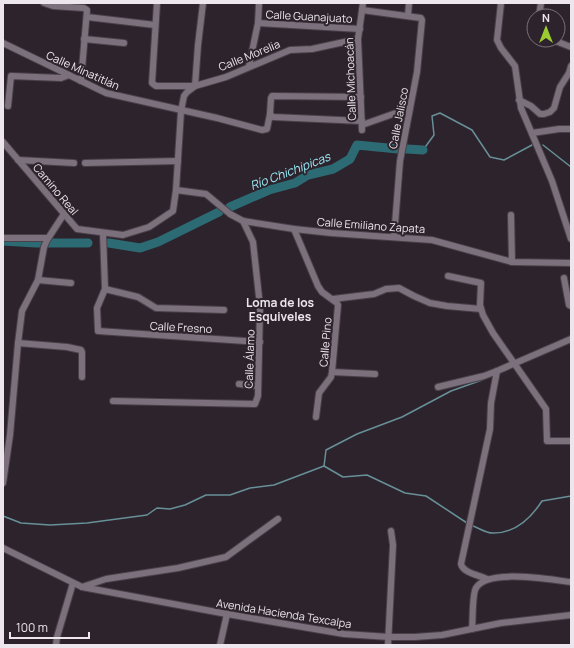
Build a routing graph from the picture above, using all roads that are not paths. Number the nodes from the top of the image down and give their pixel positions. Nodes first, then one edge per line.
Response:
1 (44, 3) edge
2 (157, 3) edge
3 (203, 3) edge
4 (259, 3) edge
5 (363, 3) edge
6 (410, 3) edge
7 (500, 4) edge
8 (69, 5) edge
9 (362, 10) junction
10 (408, 15) junction
11 (87, 16) junction
12 (258, 23) junction
13 (155, 25) junction
14 (360, 29) junction
15 (84, 39) junction
16 (358, 39) junction
17 (3, 43) edge
18 (124, 43) dead end
19 (249, 66) junction
20 (570, 71) edge
21 (69, 75) junction
22 (81, 81) junction
23 (195, 86) junction
24 (361, 97) junction
25 (519, 100) junction
26 (8, 106) dead end
27 (410, 108) junction
28 (182, 110) junction
29 (270, 114) junction
30 (362, 126) junction
31 (571, 129) edge
32 (532, 133) junction
33 (3, 142) edge
34 (18, 160) junction
35 (178, 160) junction
36 (85, 162) dead end
37 (74, 163) dead end
38 (176, 190) junction
39 (64, 214) junction
40 (512, 215) dead end
41 (243, 221) junction
42 (294, 229) junction
43 (104, 233) junction
44 (394, 237) junction
45 (3, 238) edge
46 (47, 239) junction
47 (571, 239) edge
48 (512, 262) junction
49 (571, 263) edge
50 (448, 276) dead end
51 (564, 278) dead end
52 (38, 280) junction
53 (72, 283) dead end
54 (105, 289) junction
55 (333, 299) junction
56 (571, 306) edge
57 (481, 309) junction
58 (224, 310) dead end
59 (571, 339) edge
60 (260, 342) junction
61 (18, 343) junction
62 (514, 364) junction
63 (497, 371) junction
64 (332, 372) junction
65 (375, 374) dead end
66 (82, 377) dead end
67 (240, 384) dead end
68 (258, 386) junction
69 (438, 387) dead end
70 (113, 402) dead end
71 (316, 417) dead end
72 (571, 441) edge
73 (3, 483) edge
74 (278, 519) dead end
75 (391, 531) dead end
76 (3, 548) edge
77 (487, 579) junction
78 (571, 582) edge
79 (73, 583) junction
80 (82, 587) junction
81 (227, 614) junction
82 (571, 615) edge
83 (472, 629) junction
84 (389, 637) junction
85 (56, 645) edge
86 (220, 645) edge
87 (388, 645) edge

1 - 8 street
2 - 13 street, Calle Morelia
3 - 23 street
4 - 12 street, Calle Guanajuato
5 - 9 street, Calle Michoacán
6 - 10 street
7 - 25 street
8 - 11 street
9 - 10 street, Calle Jalisco
9 - 14 street, Calle Michoacán
10 - 27 street, Calle Jalisco
11 - 13 street
11 - 15 street
12 - 14 street, Calle Guanajuato
12 - 19 street, Calle Guanajuato
13 - 23 street, Calle Morelia
14 - 16 street, Calle Michoacán
15 - 18 street
15 - 22 street
16 - 19 street, Calle Morelia
16 - 24 street, Calle Michoacán
17 - 21 street, Calle Minatitlán
19 - 23 street, Calle Morelia
20 - 25 street
21 - 22 street, Calle Minatitlán
21 - 26 street
22 - 28 street, Calle Minatitlán
23 - 28 street
24 - 29 street
24 - 30 street, Calle Michoacán
25 - 32 street
27 - 30 street
27 - 44 street, Calle Jalisco
28 - 29 street, Calle Minatitlán
28 - 35 street, Camino Real
29 - 30 street
31 - 32 street
32 - 47 street
33 - 34 street, Camino Real
34 - 37 street
34 - 39 street, Camino Real
35 - 36 street
35 - 38 street, Camino Real
38 - 41 street, Calle Emiliano Zapata
38 - 43 street, Camino Real
39 - 43 street, Camino Real
39 - 46 street
40 - 48 street
41 - 42 street, Calle Emiliano Zapata
41 - 60 street, Calle Álamo
42 - 44 street, Calle Emiliano Zapata
42 - 55 street
43 - 54 street
44 - 48 street, Calle Emiliano Zapata
45 - 46 street
46 - 52 street
48 - 49 street, Calle Emiliano Zapata
50 - 57 street
51 - 56 street
52 - 53 street
52 - 61 street
54 - 58 street
54 - 60 street, Calle Fresno
55 - 57 street
55 - 64 street, Calle Pino
57 - 62 street
59 - 62 street
60 - 68 street, Calle Álamo
61 - 66 street
61 - 73 street
62 - 63 street
62 - 72 street
63 - 69 street
63 - 77 street
64 - 65 street
64 - 71 street, Calle Pino
67 - 68 street
68 - 70 street, Calle Álamo
74 - 80 street
75 - 84 street
76 - 79 street, Avenida Hacienda Texcalpa
77 - 78 street
77 - 83 street
79 - 80 street, Avenida Hacienda Texcalpa
79 - 85 street
80 - 81 street, Avenida Hacienda Texcalpa
81 - 84 street, Avenida Hacienda Texcalpa
81 - 86 street
82 - 83 street, Avenida Hacienda Texcalpa
83 - 84 street, Avenida Hacienda Texcalpa
84 - 87 street

